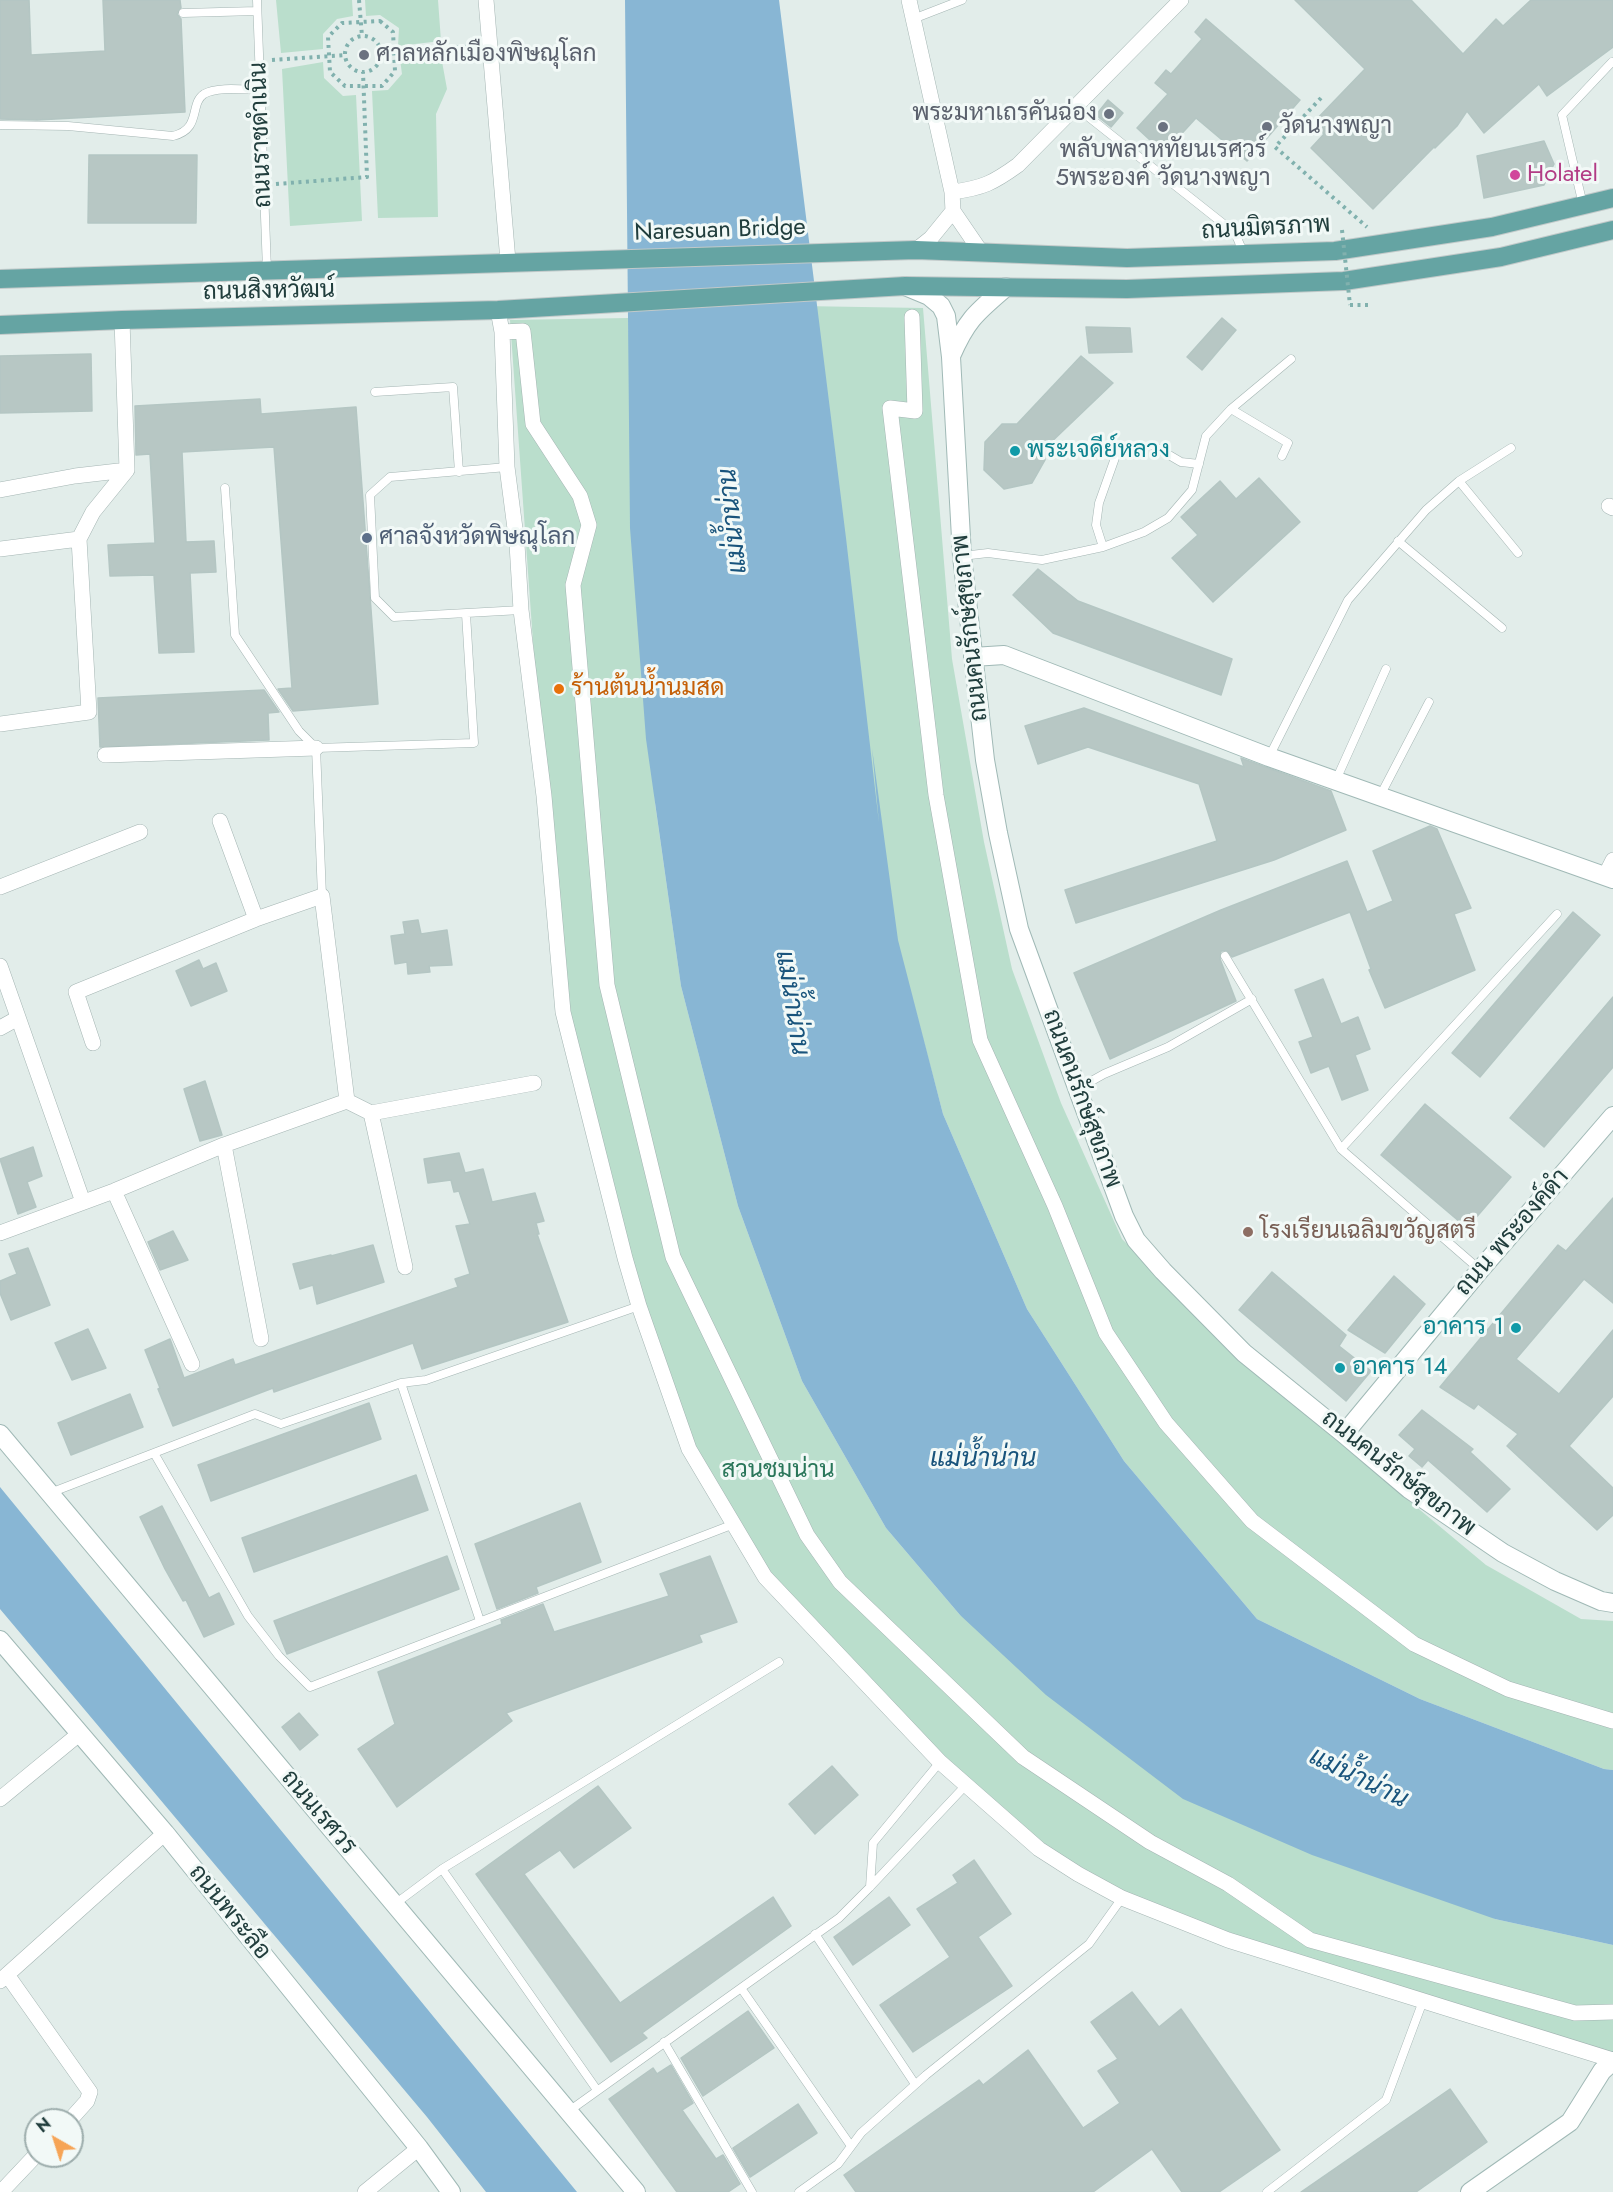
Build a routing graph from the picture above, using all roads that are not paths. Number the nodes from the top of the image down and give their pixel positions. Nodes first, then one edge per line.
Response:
1 (257, 0) edge
2 (486, 0) edge
3 (909, 0) edge
4 (962, 0) edge
5 (1181, 0) edge
6 (257, 11) junction
7 (183, 13) dead end
8 (913, 19) junction
9 (1612, 62) edge
10 (260, 90) junction
11 (1076, 107) junction
12 (0, 125) edge
13 (952, 192) junction
14 (1613, 198) edge
15 (1583, 205) junction
16 (953, 212) junction
17 (1613, 230) edge
18 (916, 250) junction
19 (981, 252) junction
20 (1245, 255) junction
21 (517, 261) junction
22 (267, 270) junction
23 (0, 279) edge
24 (1006, 287) junction
25 (918, 289) junction
26 (498, 310) junction
27 (912, 317) dead end
28 (122, 320) junction
29 (0, 325) edge
30 (502, 332) junction
31 (951, 357) junction
32 (1291, 359) dead end
33 (375, 392) dead end
34 (1232, 409) junction
35 (1152, 446) dead end
36 (1511, 448) dead end
37 (1282, 456) dead end
38 (1115, 458) dead end
39 (1199, 464) junction
40 (507, 467) junction
41 (127, 470) junction
42 (459, 472) junction
43 (1459, 481) junction
44 (225, 488) dead end
45 (0, 490) edge
46 (79, 539) junction
47 (1398, 541) junction
48 (1103, 547) junction
49 (0, 549) edge
50 (1518, 553) dead end
51 (962, 556) junction
52 (521, 610) junction
53 (466, 614) junction
54 (1502, 628) dead end
55 (973, 657) junction
56 (1386, 669) dead end
57 (1429, 702) dead end
58 (0, 724) edge
59 (316, 748) junction
60 (105, 754) dead end
61 (1269, 757) junction
62 (1336, 780) junction
63 (1380, 796) junction
64 (220, 821) dead end
65 (140, 832) dead end
66 (1610, 872) edge
67 (0, 887) edge
68 (322, 896) junction
69 (1557, 914) dead end
70 (256, 919) junction
71 (1225, 956) dead end
72 (0, 966) edge
73 (1252, 999) junction
74 (18, 1018) junction
75 (0, 1028) edge
76 (93, 1043) dead end
77 (534, 1083) dead end
78 (1077, 1089) junction
79 (347, 1101) junction
80 (371, 1113) junction
81 (1613, 1116) edge
82 (224, 1145) junction
83 (1341, 1149) junction
84 (114, 1191) junction
85 (83, 1202) junction
86 (0, 1233) edge
87 (405, 1267) dead end
88 (1480, 1270) junction
89 (639, 1306) junction
90 (261, 1339) dead end
91 (192, 1364) dead end
92 (401, 1383) junction
93 (0, 1434) edge
94 (1344, 1434) junction
95 (154, 1453) junction
96 (48, 1494) junction
97 (734, 1524) junction
98 (1613, 1603) edge
99 (480, 1621) junction
100 (1, 1643) edge
101 (779, 1662) dead end
102 (1613, 1721) edge
103 (79, 1734) junction
104 (940, 1762) junction
105 (966, 1785) junction
106 (0, 1799) edge
107 (165, 1833) junction
108 (442, 1869) junction
109 (870, 1887) junction
110 (1122, 1898) junction
111 (395, 1904) junction
112 (815, 1934) junction
113 (4, 1979) edge
114 (741, 1988) junction
115 (1423, 2001) junction
116 (1613, 2012) edge
117 (664, 2042) junction
118 (1613, 2060) edge
119 (915, 2084) junction
120 (597, 2090) junction
121 (81, 2108) edge
122 (569, 2110) junction
123 (851, 2146) junction
124 (419, 2148) junction
125 (24, 2168) edge
126 (1, 2192) edge
127 (365, 2192) edge
128 (451, 2192) edge
129 (636, 2192) edge
130 (752, 2192) edge
131 (799, 2192) edge
132 (1267, 2192) edge
133 (1470, 2192) edge

1 - 6 lane, ถนนราชดำเนิน
2 - 21 street
3 - 8 street
4 - 8 lane
5 - 11 street
6 - 7 lane
6 - 10 lane, ถนนราชดำเนิน
8 - 13 street
9 - 15 lane
10 - 12 lane
10 - 22 lane, ถนนราชดำเนิน
11 - 13 street
11 - 20 lane
13 - 16 street
14 - 15 main road, ถนนมิตรภาพ
15 - 20 main road, ถนนมิตรภาพ
16 - 18 street
16 - 19 street
17 - 24 main road
18 - 19 main road, ถนนมิตรภาพ
18 - 21 main road, Naresuan Bridge
19 - 20 main road, ถนนมิตรภาพ
21 - 22 main road, ถนนสิงหวัฒน์
22 - 23 main road, ถนนสิงหวัฒน์
24 - 25 main road
24 - 31 street, ถนนคนรักษ์สุขภาพ
25 - 26 main road, ถนนสิงหวัฒน์
25 - 31 street, ถนนคนรักษ์สุขภาพ
26 - 28 main road, ถนนสิงหวัฒน์
26 - 30 street
27 - 102 street
28 - 29 main road, ถนนสิงหวัฒน์
28 - 41 street
30 - 40 street
30 - 116 street
31 - 51 street, ถนนคนรักษ์สุขภาพ
32 - 34 lane
33 - 42 lane
34 - 37 lane
34 - 39 lane
35 - 39 lane
36 - 43 lane
38 - 48 lane
39 - 48 lane
40 - 42 lane
40 - 52 street
41 - 45 street
41 - 46 street
42 - 53 lane
43 - 47 lane
43 - 50 lane
44 - 59 lane
46 - 49 street
46 - 58 street
47 - 54 lane
47 - 61 lane
48 - 51 lane
51 - 55 street, ถนนคนรักษ์สุขภาพ
52 - 53 lane
52 - 89 street
53 - 59 lane
55 - 61 street
55 - 78 street, ถนนคนรักษ์สุขภาพ
56 - 62 lane
57 - 63 lane
59 - 60 street
59 - 68 lane
61 - 62 street
62 - 63 street
63 - 66 street
64 - 70 street
65 - 67 street
68 - 70 street
68 - 79 street
69 - 83 lane
70 - 76 street
71 - 73 lane
72 - 74 street
73 - 78 lane
73 - 83 lane
74 - 75 street
74 - 85 street
77 - 80 street
78 - 94 street, ถนนคนรักษ์สุขภาพ
79 - 80 street
79 - 82 street
80 - 87 street
81 - 88 street, ถนน พระองค์ดำ
82 - 84 street
82 - 90 street
83 - 88 lane
84 - 85 street
84 - 91 street
85 - 86 street
88 - 94 street, ถนน พระองค์ดำ
89 - 92 lane
89 - 97 street
92 - 95 lane
92 - 99 lane
93 - 96 street, ถนนเรศวร
94 - 98 street, ถนนคนรักษ์สุขภาพ
95 - 96 lane
95 - 99 lane
96 - 111 street, ถนนเรศวร
97 - 99 lane
97 - 104 street
100 - 103 street, ถนนพระลือ
101 - 108 lane
103 - 106 street
103 - 107 street, ถนนพระลือ
104 - 105 street
104 - 109 lane
105 - 109 lane
105 - 110 street
107 - 113 street
107 - 124 street, ถนนพระลือ
108 - 111 lane
108 - 120 lane
109 - 112 lane
110 - 115 street
110 - 119 lane
111 - 122 street, ถนนเรศวร
112 - 114 lane
112 - 119 lane
113 - 121 street
114 - 117 lane
114 - 123 lane
115 - 118 street
115 - 132 lane
117 - 120 lane
117 - 130 lane
118 - 133 street
119 - 123 lane
120 - 122 lane
122 - 129 street, ถนนเรศวร
123 - 131 lane
124 - 127 street
124 - 128 street, ถนนพระลือ
125 - 126 street

